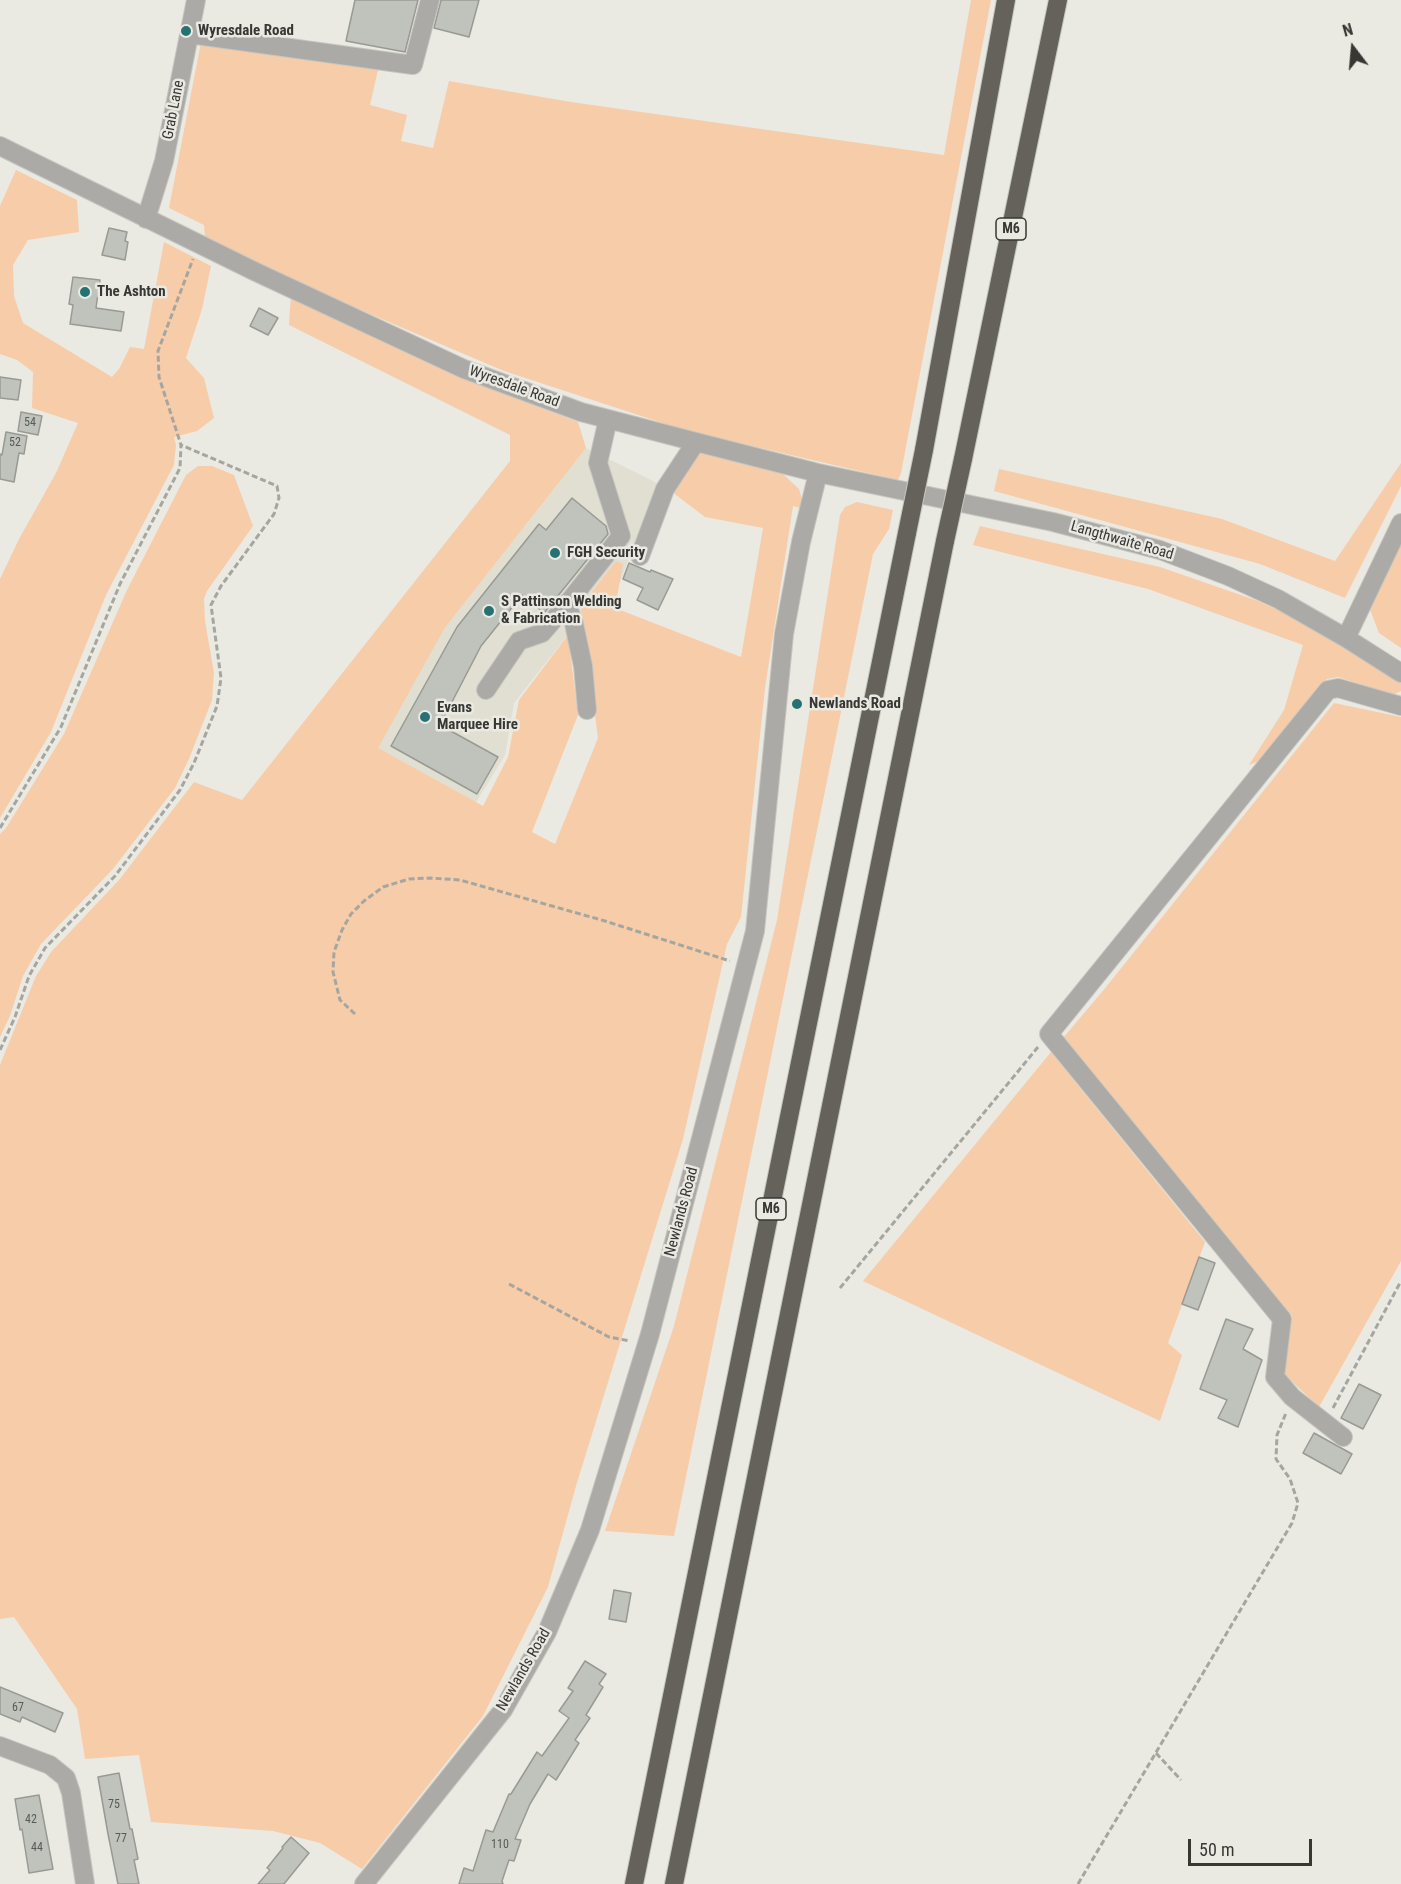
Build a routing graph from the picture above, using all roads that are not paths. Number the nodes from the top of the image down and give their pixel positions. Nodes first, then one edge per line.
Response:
1 (196, 0) edge
2 (430, 0) edge
3 (1006, 0) edge
4 (1058, 0) edge
5 (189, 33) junction
6 (0, 146) edge
7 (146, 219) junction
8 (609, 419) junction
9 (696, 442) junction
10 (818, 473) junction
11 (1401, 523) edge
12 (640, 556) dead end
13 (567, 603) junction
14 (1346, 638) junction
15 (1401, 673) edge
16 (486, 690) dead end
17 (1401, 706) edge
18 (587, 710) dead end
19 (1343, 1437) dead end
20 (0, 1746) edge
21 (85, 1884) edge
22 (364, 1884) edge
23 (634, 1884) edge
24 (674, 1884) edge

1 - 5 street, Grab Lane
2 - 5 street
3 - 23 highway, M6, bridge
4 - 24 highway, M6, bridge
5 - 7 street, Grab Lane
6 - 7 street, Wyresdale Road
7 - 8 street, Wyresdale Road
8 - 9 street, Wyresdale Road
8 - 13 street
9 - 10 street, Wyresdale Road
9 - 12 street
10 - 14 street, Langthwaite Road
10 - 22 street, Newlands Road
11 - 14 street
13 - 16 street
13 - 18 street
14 - 15 street, Langthwaite Road
17 - 19 street
20 - 21 street

